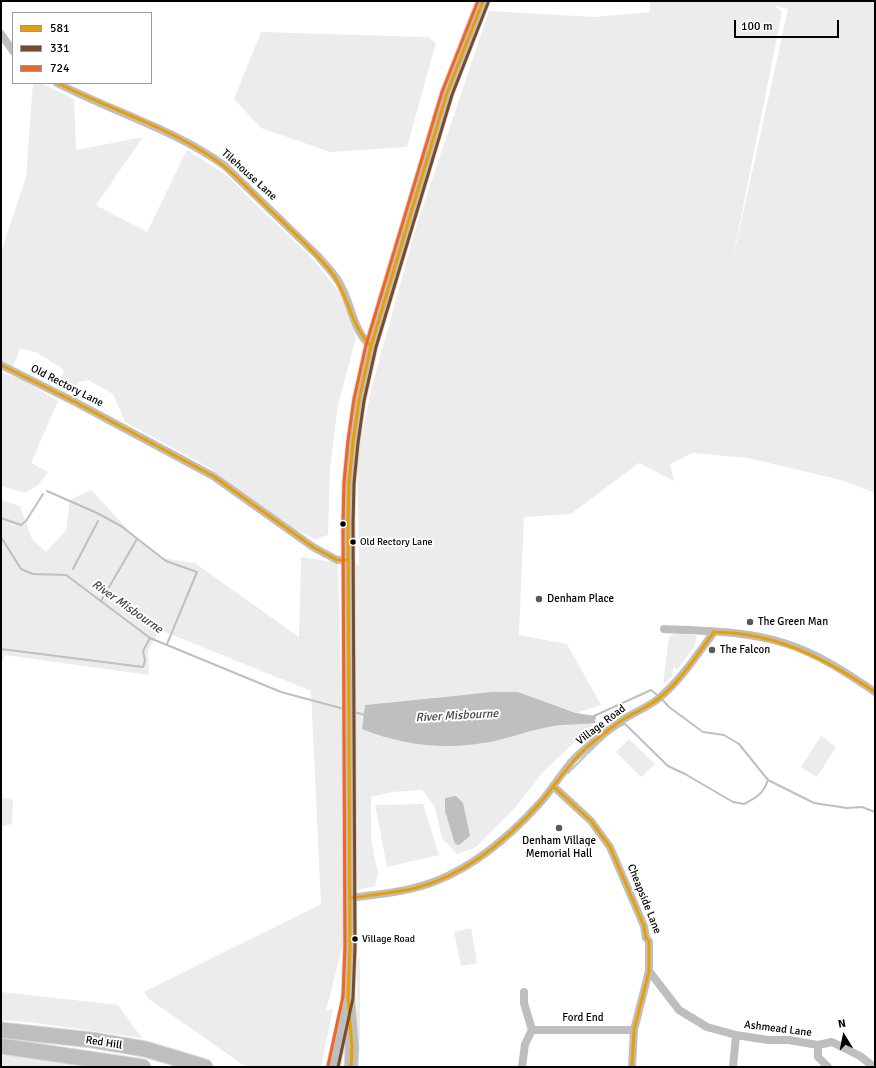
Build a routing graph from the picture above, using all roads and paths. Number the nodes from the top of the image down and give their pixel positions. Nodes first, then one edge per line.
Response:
1 (483, 1) edge
2 (1, 34) edge
3 (12, 50) edge
4 (59, 84) edge
5 (371, 346) junction
6 (1, 365) edge
7 (348, 560) junction
8 (664, 629) dead end
9 (714, 632) junction
10 (875, 692) edge
11 (554, 786) junction
12 (350, 898) junction
13 (649, 971) junction
14 (524, 992) dead end
15 (348, 997) junction
16 (1, 1030) edge
17 (532, 1030) junction
18 (634, 1030) junction
19 (736, 1035) junction
20 (818, 1045) junction
21 (1, 1046) edge
22 (352, 1047) junction
23 (336, 1051) junction
24 (143, 1067) edge
25 (205, 1067) edge
26 (333, 1067) edge
27 (351, 1067) edge
28 (522, 1067) edge
29 (632, 1067) edge
30 (733, 1067) edge
31 (828, 1067) edge
32 (874, 1067) edge

1 - 5 main road
2 - 3 street
4 - 5 street, Tilehouse Lane
5 - 7 main road
6 - 7 street, Old Rectory Lane
7 - 12 main road
8 - 9 street
9 - 10 street
9 - 11 street, Village Road
11 - 12 street, Village Road
11 - 13 street, Cheapside Lane
12 - 15 main road
13 - 18 street, Cheapside Lane
13 - 19 street, Ashmead Lane
14 - 17 street
15 - 22 main road
15 - 23 main road
16 - 25 highway, Red Hill
17 - 18 street, Ford End
17 - 28 street
18 - 29 street, Cheapside Lane
19 - 20 street, Ashmead Lane
19 - 30 street
20 - 31 street
20 - 32 street, Ashmead Lane
21 - 24 highway, Red Hill
22 - 23 street
22 - 27 main road
23 - 26 main road

